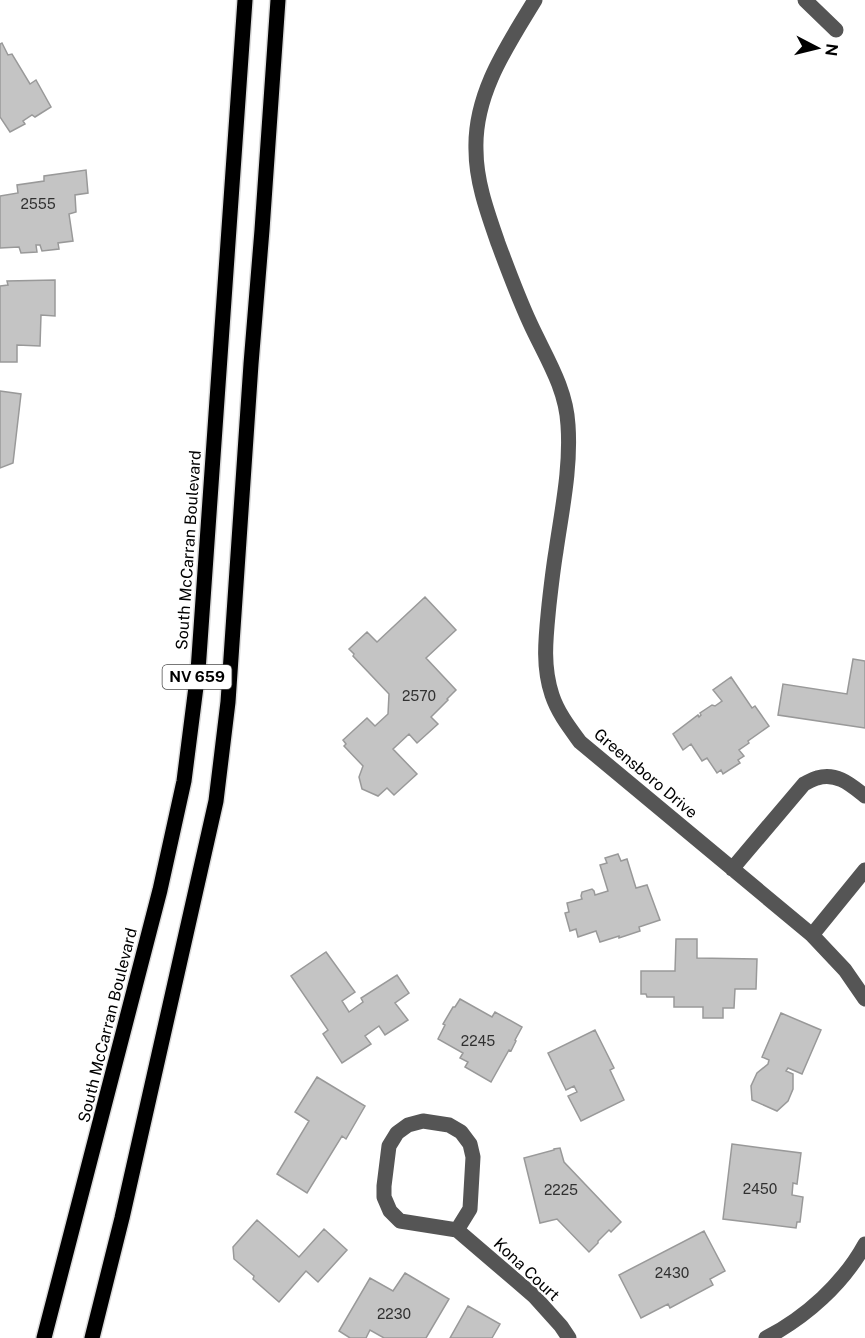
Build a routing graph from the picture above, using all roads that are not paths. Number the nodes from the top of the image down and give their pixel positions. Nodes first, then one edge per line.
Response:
1 (245, 0) edge
2 (278, 0) edge
3 (534, 0) edge
4 (805, 0) edge
5 (836, 30) dead end
6 (865, 796) edge
7 (732, 869) junction
8 (865, 870) edge
9 (812, 935) junction
10 (865, 999) edge
11 (457, 1230) junction
12 (865, 1244) edge
13 (44, 1338) edge
14 (92, 1338) edge
15 (569, 1338) edge
16 (766, 1338) edge

1 - 13 main road, South McCarran Boulevard / NV 659
2 - 14 main road, NV 659
3 - 7 street, Greensboro Drive
4 - 5 street
6 - 7 street
7 - 9 street, Greensboro Drive
8 - 9 street
9 - 10 street, Greensboro Drive
11 - 11 street
11 - 15 street, Kona Court
12 - 16 street

